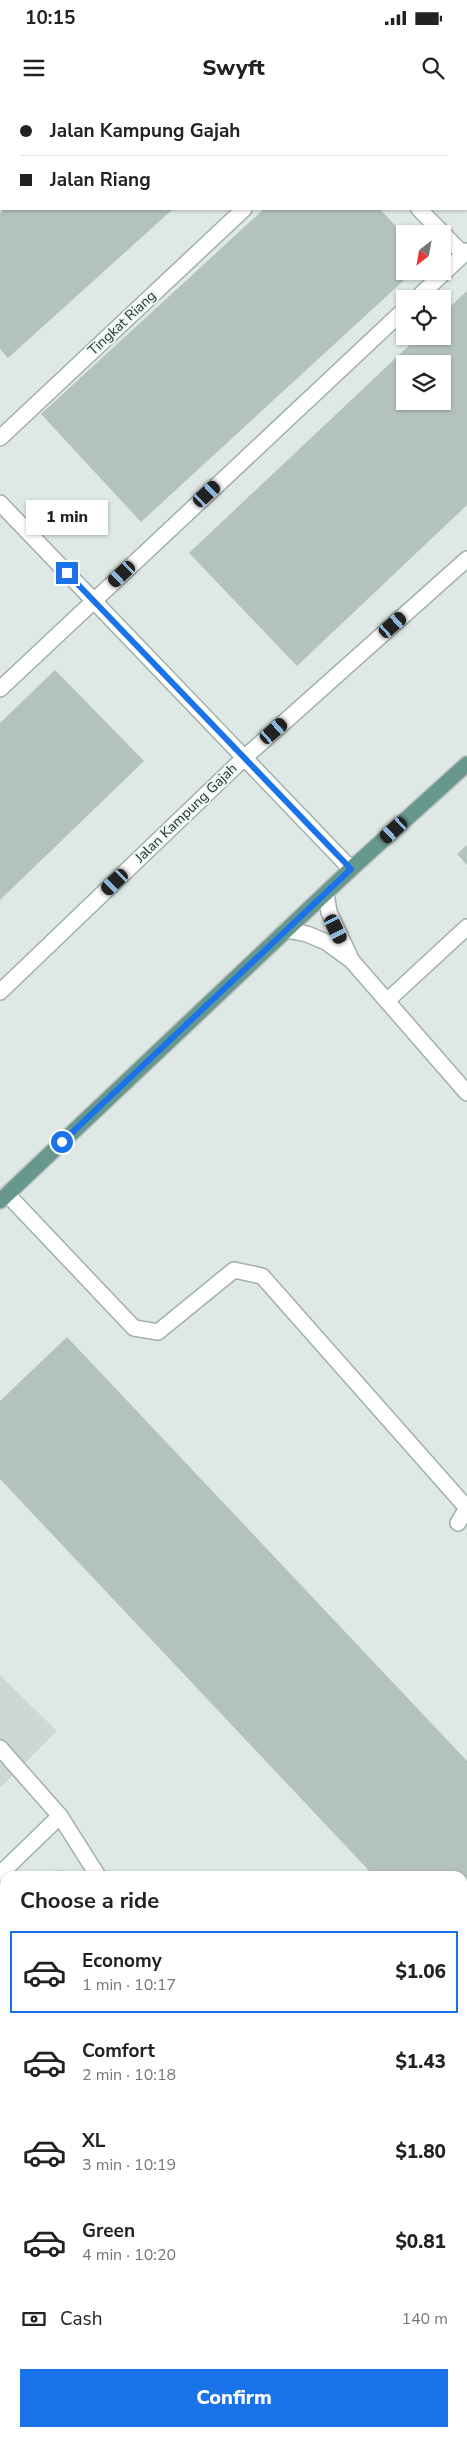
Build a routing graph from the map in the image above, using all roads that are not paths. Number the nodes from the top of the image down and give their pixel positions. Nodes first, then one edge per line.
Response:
1 (243, 210) edge
2 (420, 210) edge
3 (465, 253) edge
4 (426, 290) edge
5 (396, 317) edge
6 (0, 438) edge
7 (0, 503) edge
8 (467, 559) edge
9 (93, 601) junction
10 (0, 689) edge
11 (244, 758) junction
12 (467, 764) edge
13 (351, 869) junction
14 (326, 893) junction
15 (467, 927) edge
16 (286, 930) junction
17 (352, 961) junction
18 (0, 992) edge
19 (388, 1000) junction
20 (467, 1093) edge
21 (3, 1198) edge
22 (458, 1523) dead end
23 (0, 1748) edge
24 (60, 1816) junction
25 (3, 1871) edge
26 (95, 1871) edge

1 - 6 street, Tingkat Riang
2 - 3 street
3 - 4 street
5 - 9 street
7 - 9 street
8 - 11 street, Jalan Kampung Gajah
9 - 10 street
9 - 11 street
11 - 13 street
11 - 18 street, Jalan Kampung Gajah
12 - 13 main road
13 - 14 main road
14 - 16 main road
14 - 17 street
15 - 19 street
16 - 17 street
16 - 21 main road
17 - 19 street
19 - 20 street
21 - 22 street
23 - 24 street
24 - 25 street
24 - 26 street

